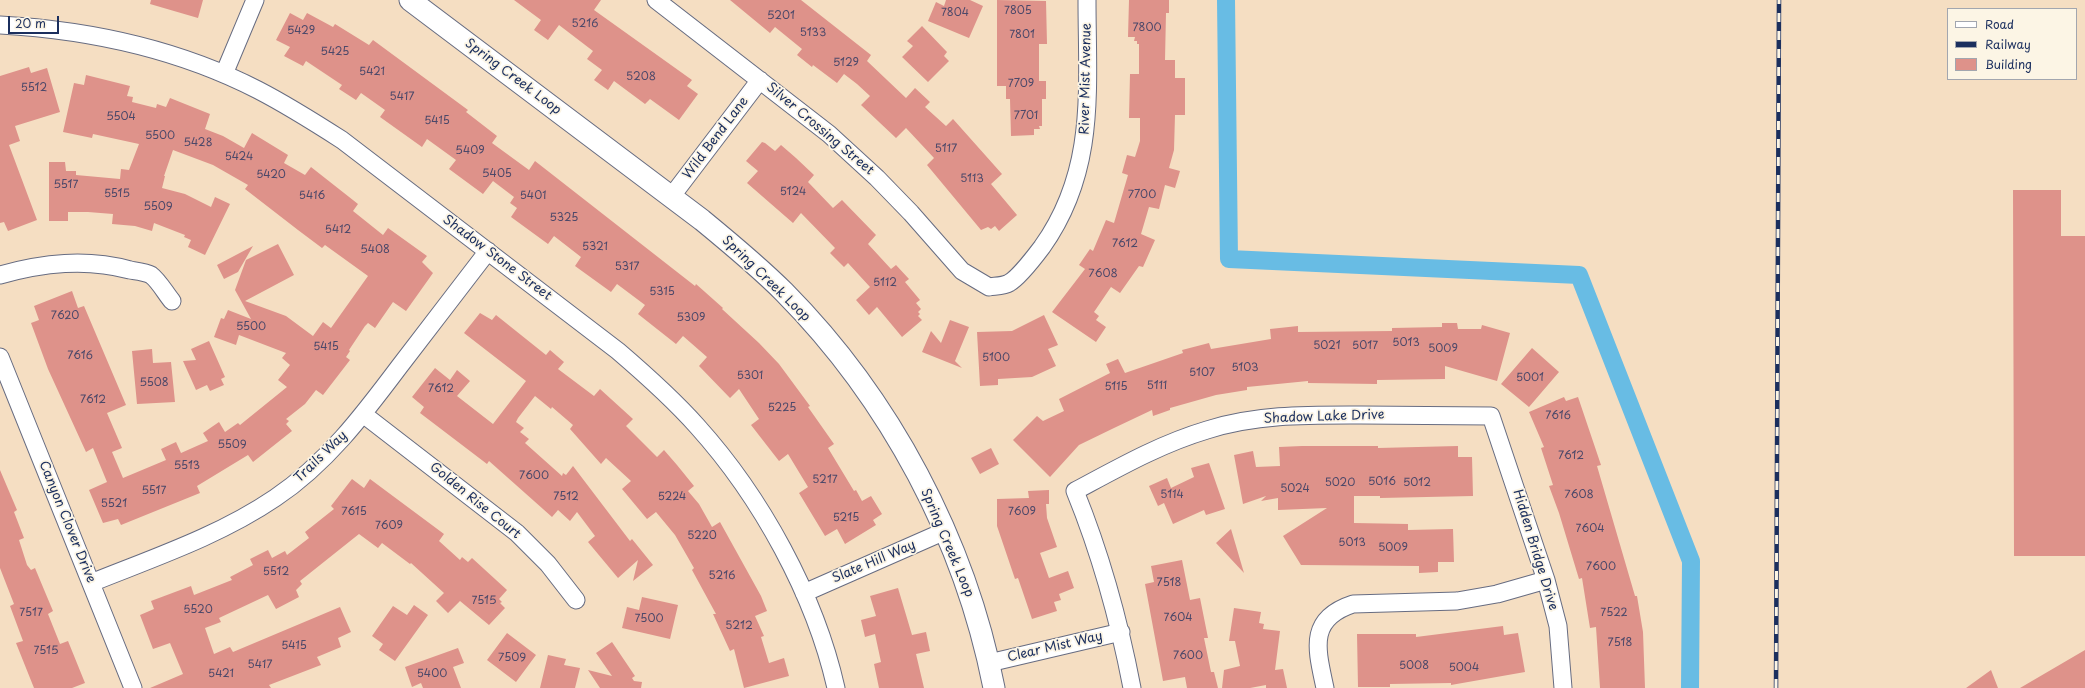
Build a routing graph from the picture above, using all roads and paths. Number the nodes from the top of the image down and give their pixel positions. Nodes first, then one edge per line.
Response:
1 (255, 0) edge
2 (410, 0) edge
3 (656, 0) edge
4 (1087, 0) edge
5 (0, 25) edge
6 (224, 74) junction
7 (760, 80) junction
8 (671, 197) junction
9 (488, 251) junction
10 (0, 275) edge
11 (989, 287) joint
12 (172, 301) dead end
13 (0, 357) edge
14 (363, 414) junction
15 (1491, 416) joint
16 (945, 531) junction
17 (1546, 580) junction
18 (91, 583) junction
19 (804, 593) junction
20 (576, 600) dead end
21 (1121, 632) junction
22 (989, 663) junction
23 (133, 688) edge
24 (836, 688) edge
25 (994, 688) edge
26 (1132, 688) edge
27 (1325, 688) edge
28 (1563, 688) edge

1 - 6 street
2 - 8 street, Spring Creek Loop
3 - 7 street, Silver Crossing Street
4 - 11 street, River Mist Avenue
5 - 6 street, Shadow Stone Street
6 - 9 street, Shadow Stone Street
7 - 8 street, Wild Bend Lane
7 - 11 street, Silver Crossing Street
8 - 16 street, Spring Creek Loop
9 - 14 street, Trails Way
9 - 19 street, Shadow Stone Street
10 - 12 street
13 - 18 street, Canyon Clover Drive
14 - 18 street, Trails Way
14 - 20 street, Golden Rise Court
15 - 17 street, Hidden Bridge Drive
15 - 21 street, Shadow Lake Drive
16 - 19 street, Slate Hill Way
16 - 22 street, Spring Creek Loop
17 - 27 street
17 - 28 street, Hidden Bridge Drive
18 - 23 street, Canyon Clover Drive
19 - 24 street, Shadow Stone Street
21 - 22 street, Clear Mist Way
21 - 26 street
22 - 25 street, Spring Creek Loop

